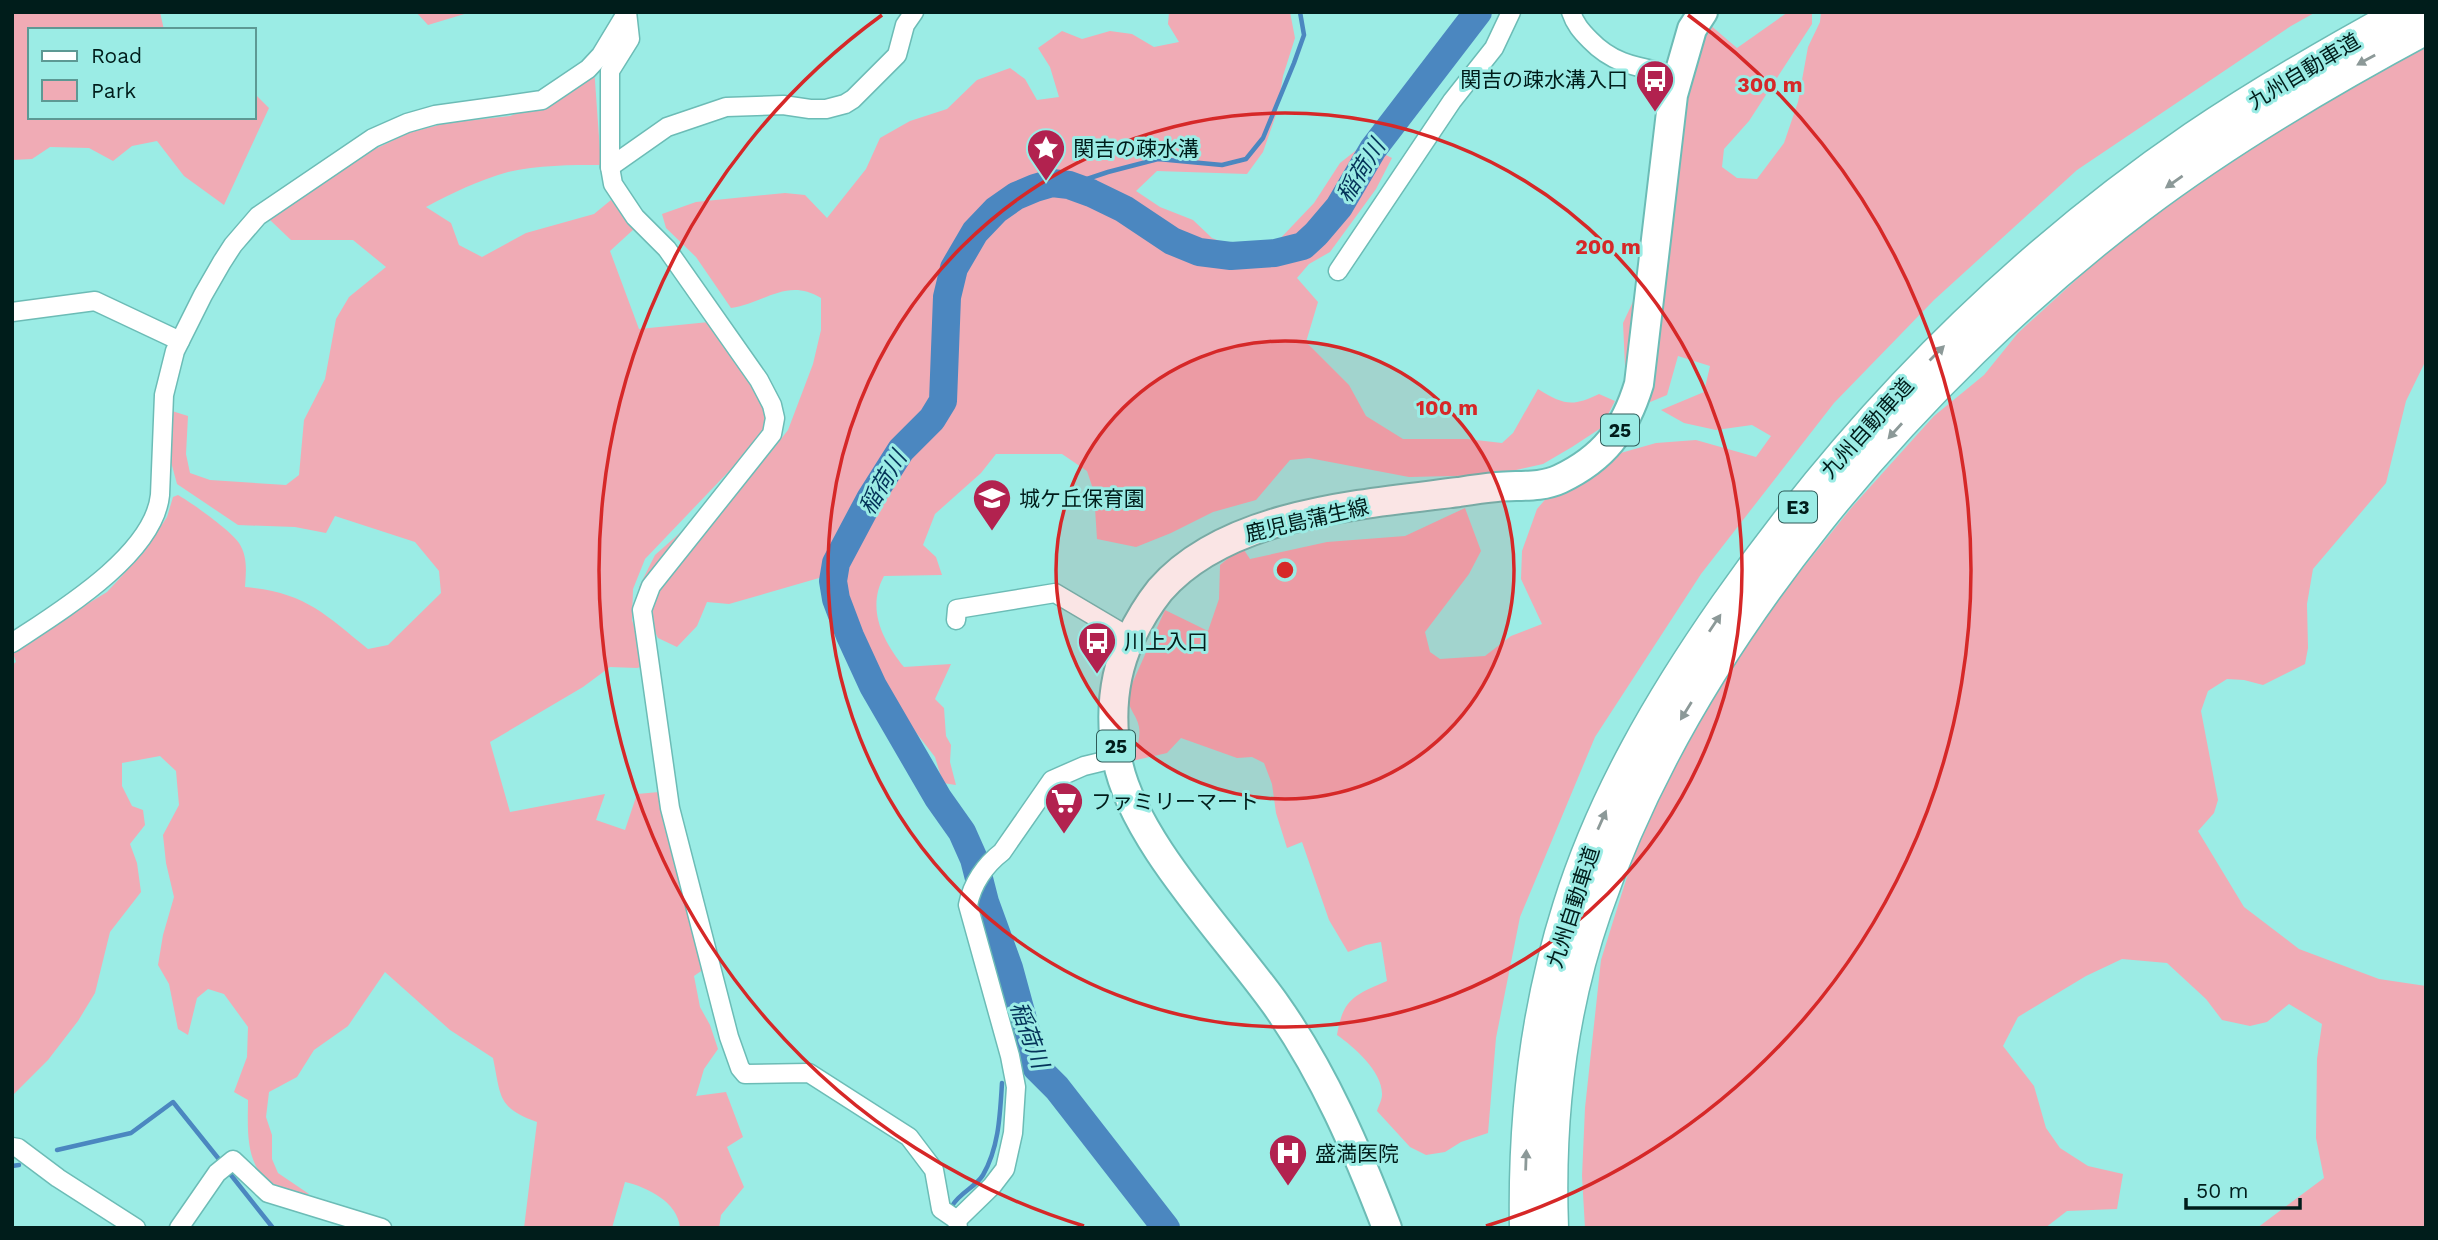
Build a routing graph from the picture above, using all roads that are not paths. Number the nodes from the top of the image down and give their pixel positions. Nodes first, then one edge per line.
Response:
1 (627, 12) edge
2 (914, 12) edge
3 (1511, 12) edge
4 (1571, 12) edge
5 (1703, 12) edge
6 (2405, 12) edge
7 (2426, 28) edge
8 (1677, 75) junction
9 (610, 167) junction
10 (1338, 271) dead end
11 (12, 312) edge
12 (180, 341) junction
13 (956, 620) dead end
14 (1131, 638) junction
15 (12, 643) edge
16 (1116, 758) junction
17 (12, 1147) edge
18 (958, 1224) edge
19 (136, 1228) edge
20 (179, 1228) edge
21 (382, 1228) edge
22 (1387, 1228) edge
23 (1526, 1228) edge
24 (1552, 1228) edge

1 - 9 street
1 - 12 street
2 - 9 street
3 - 10 street
4 - 8 street
5 - 8 main road, 鹿児島蒲生線 / 25
23 -> 6 highway, 九州自動車道 / E3
7 -> 24 highway, 九州自動車道 / E3
8 - 14 main road, 鹿児島蒲生線 / 25
9 - 18 street
11 - 12 street
12 - 15 street
13 - 14 street
14 - 16 main road, 鹿児島蒲生線 / 25
16 - 18 street
16 - 22 main road, 鹿児島蒲生線 / 25
17 - 19 street
20 - 21 street

